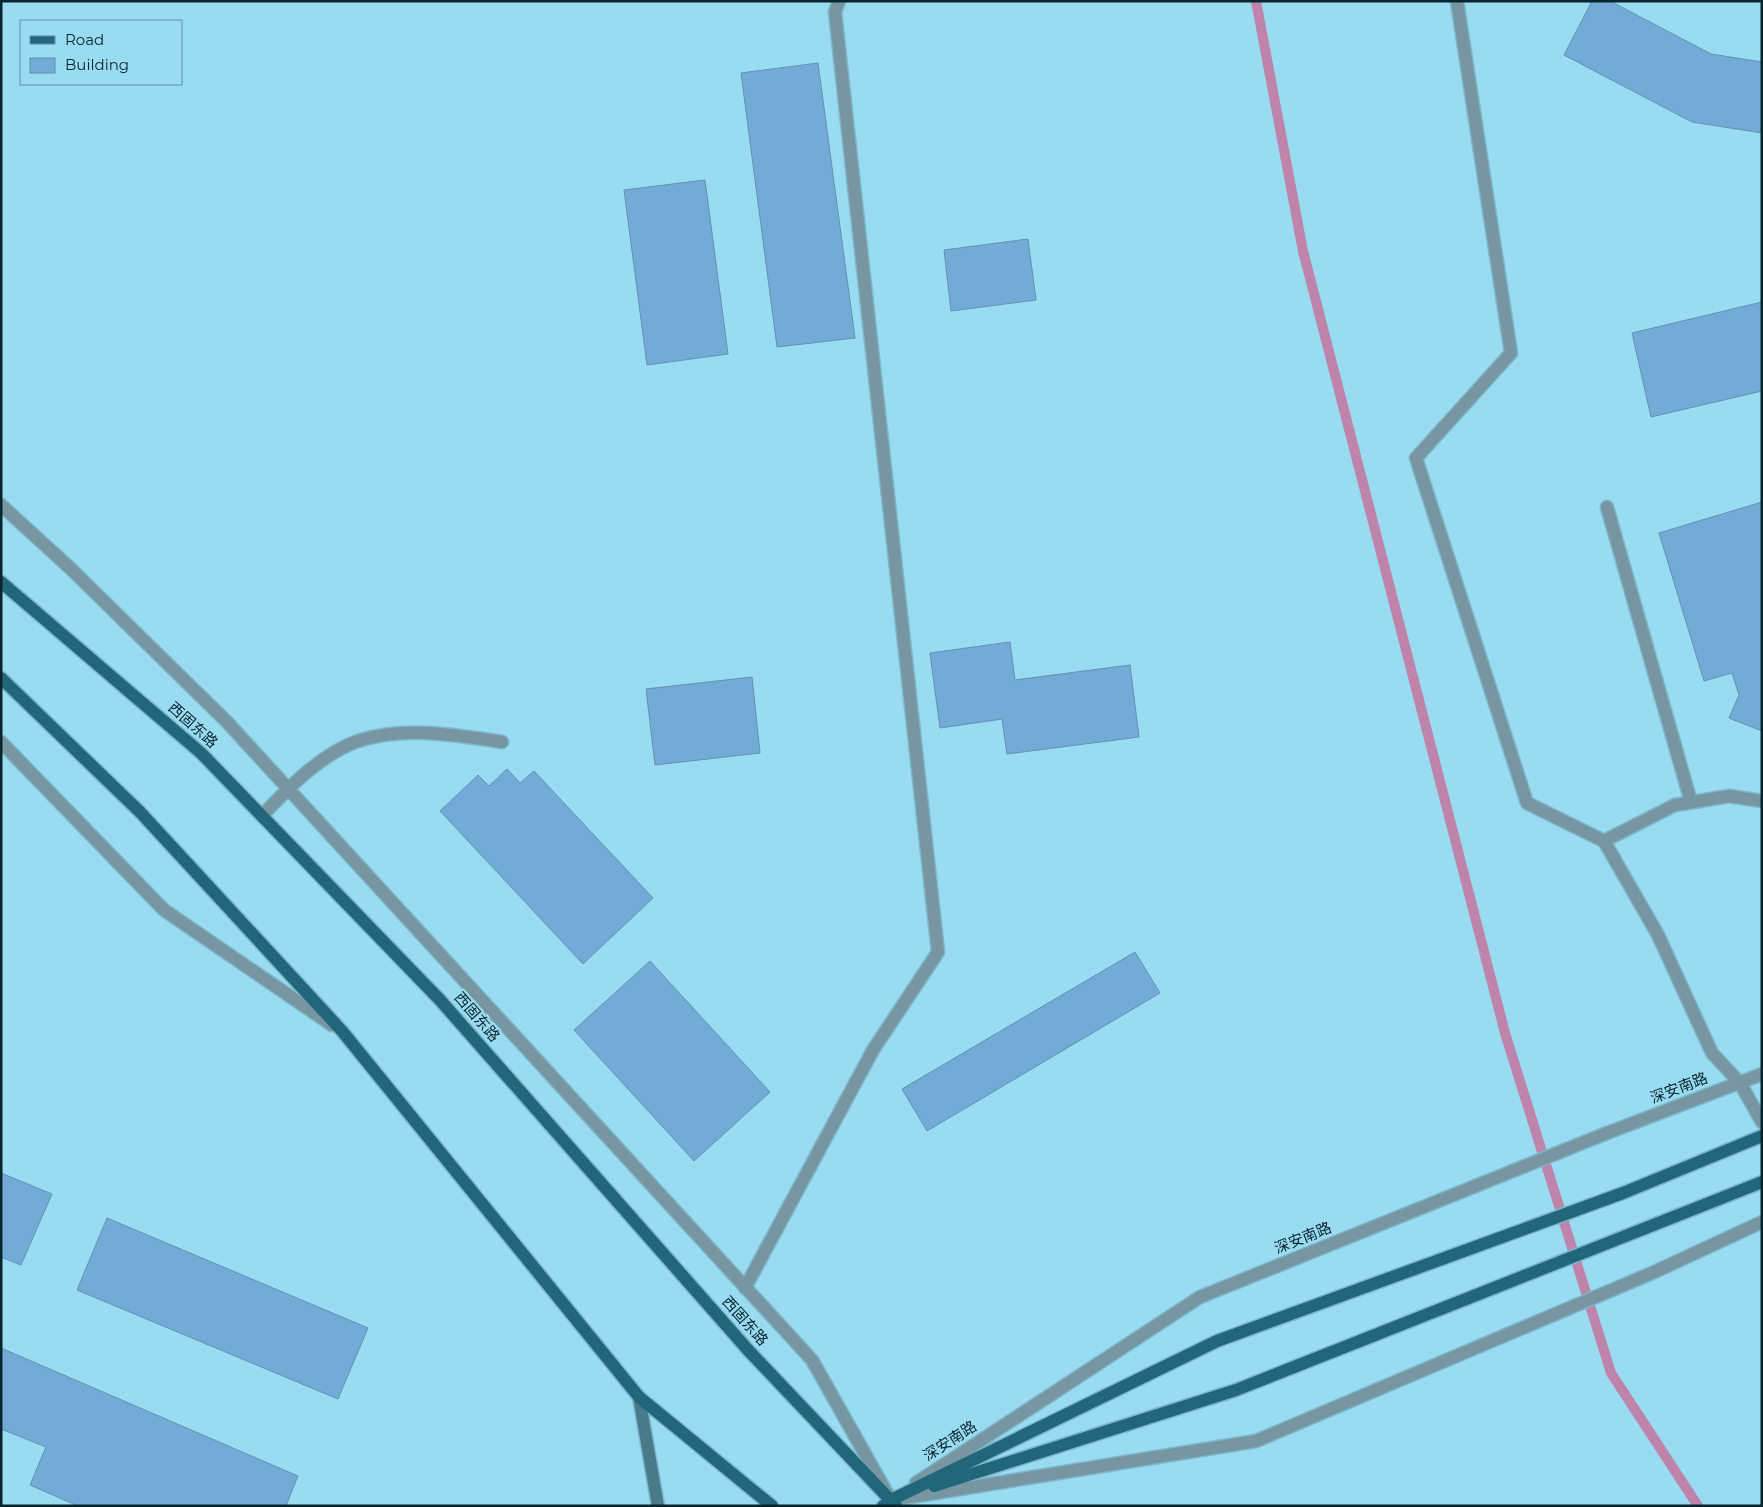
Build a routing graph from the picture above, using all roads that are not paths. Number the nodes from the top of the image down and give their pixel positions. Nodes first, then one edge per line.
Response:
1 (839, 1) edge
2 (1457, 1) edge
3 (1, 506) edge
4 (1607, 507) dead end
5 (1, 582) edge
6 (1, 678) edge
7 (1, 742) edge
8 (502, 742) dead end
9 (288, 788) junction
10 (1762, 801) edge
11 (1691, 802) junction
12 (262, 816) junction
13 (1604, 841) junction
14 (342, 1031) junction
15 (1762, 1074) edge
16 (1740, 1083) junction
17 (1762, 1122) edge
18 (1762, 1136) edge
19 (1762, 1182) edge
20 (1762, 1222) edge
21 (745, 1288) junction
22 (640, 1397) junction
23 (890, 1504) edge
24 (658, 1506) edge
25 (772, 1506) edge

1 - 21 street
2 - 13 street
3 - 9 street
4 - 11 street
5 - 12 main road, 西固东路
6 - 14 main road
7 - 14 street
8 - 9 street
9 - 12 street
9 - 21 street
10 - 11 street
11 - 13 street
12 - 23 main road, 西固东路
13 - 16 street
14 - 22 main road
15 - 16 street, 深安南路
16 - 17 street
16 - 23 street, 深安南路, bridge
18 - 23 main road, 深安南路
19 - 23 main road, 深安南路
20 - 23 street
21 - 23 street
22 - 24 main road
22 - 25 main road

